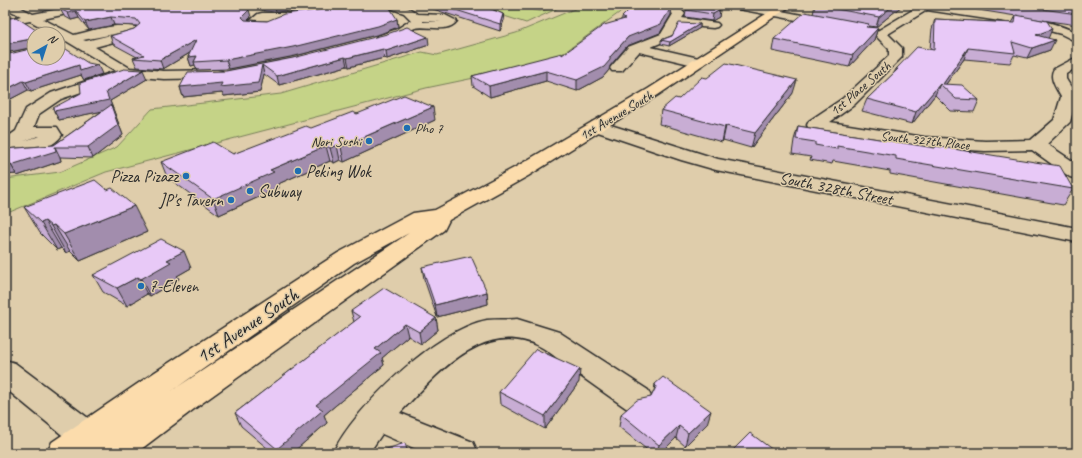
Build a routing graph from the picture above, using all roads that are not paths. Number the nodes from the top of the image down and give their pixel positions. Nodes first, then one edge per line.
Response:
1 (8, 5) edge
2 (96, 5) edge
3 (352, 5) edge
4 (391, 5) edge
5 (663, 5) edge
6 (733, 5) edge
7 (780, 9) edge
8 (249, 11) edge
9 (31, 18) junction
10 (676, 21) junction
11 (5, 23) edge
12 (836, 24) edge
13 (713, 25) dead end
14 (866, 30) edge
15 (880, 32) junction
16 (1074, 36) edge
17 (78, 42) junction
18 (369, 42) edge
19 (66, 45) edge
20 (638, 48) junction
21 (1077, 61) edge
22 (698, 62) junction
23 (618, 68) dead end
24 (127, 72) junction
25 (229, 74) edge
26 (816, 125) joint
27 (598, 126) junction
28 (27, 133) dead end
29 (1036, 145) junction
30 (1077, 173) edge
31 (1077, 235) edge
32 (5, 371) edge
33 (637, 399) edge
34 (376, 417) junction
35 (92, 449) edge
36 (350, 453) edge
37 (461, 453) edge

1 - 9 street
2 - 9 street
3 - 8 street
4 - 18 street
5 - 10 street
6 - 7 street
7 - 12 street
7 - 22 main road, 1st Avenue South
9 - 11 street
9 - 17 street
10 - 13 street
10 - 20 street
14 - 15 street
15 - 16 street, 1st Place South
15 - 26 street, 1st Place South
17 - 19 street
17 - 24 street
20 - 22 street
20 - 23 street
21 - 29 street
22 - 27 main road, 1st Avenue South
24 - 25 street
24 - 28 street
26 - 29 street, South 327th Place
27 - 31 street, South 328th Street
27 - 35 main road, 1st Avenue South
29 - 30 street
32 - 35 street
33 - 34 street
34 - 36 street
34 - 37 street

